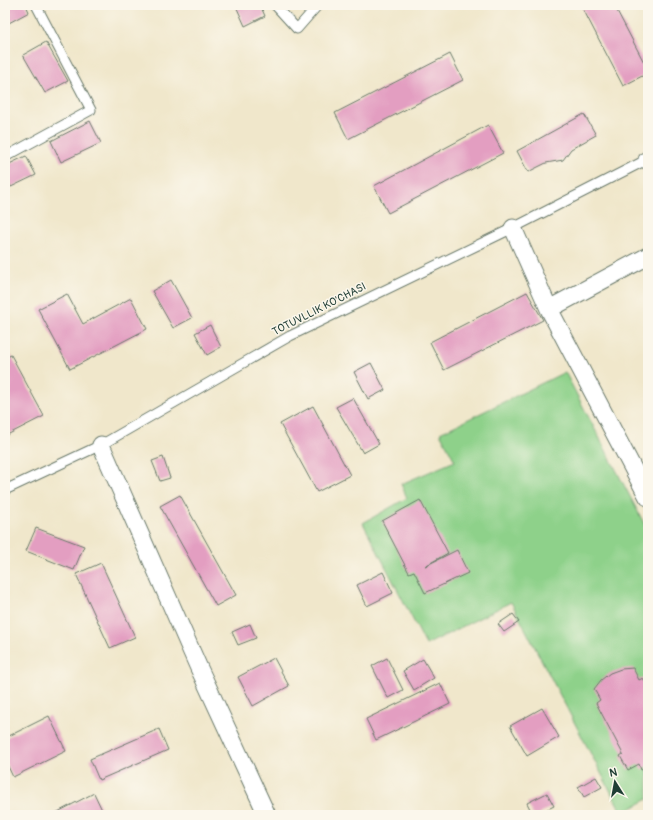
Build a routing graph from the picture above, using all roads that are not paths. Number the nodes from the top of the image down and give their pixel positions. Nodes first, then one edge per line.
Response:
1 (36, 5) edge
2 (275, 5) edge
3 (318, 5) edge
4 (5, 157) edge
5 (648, 160) edge
6 (513, 228) junction
7 (648, 256) edge
8 (549, 309) junction
9 (101, 445) junction
10 (5, 490) edge
11 (648, 497) edge
12 (267, 815) edge

1 - 4 lane
2 - 3 lane
5 - 6 lane, TOTUVLLIK KO'CHASI
6 - 8 street
6 - 9 lane, TOTUVLLIK KO'CHASI
7 - 8 street
8 - 11 street
9 - 10 lane, TOTUVLLIK KO'CHASI
9 - 12 street

